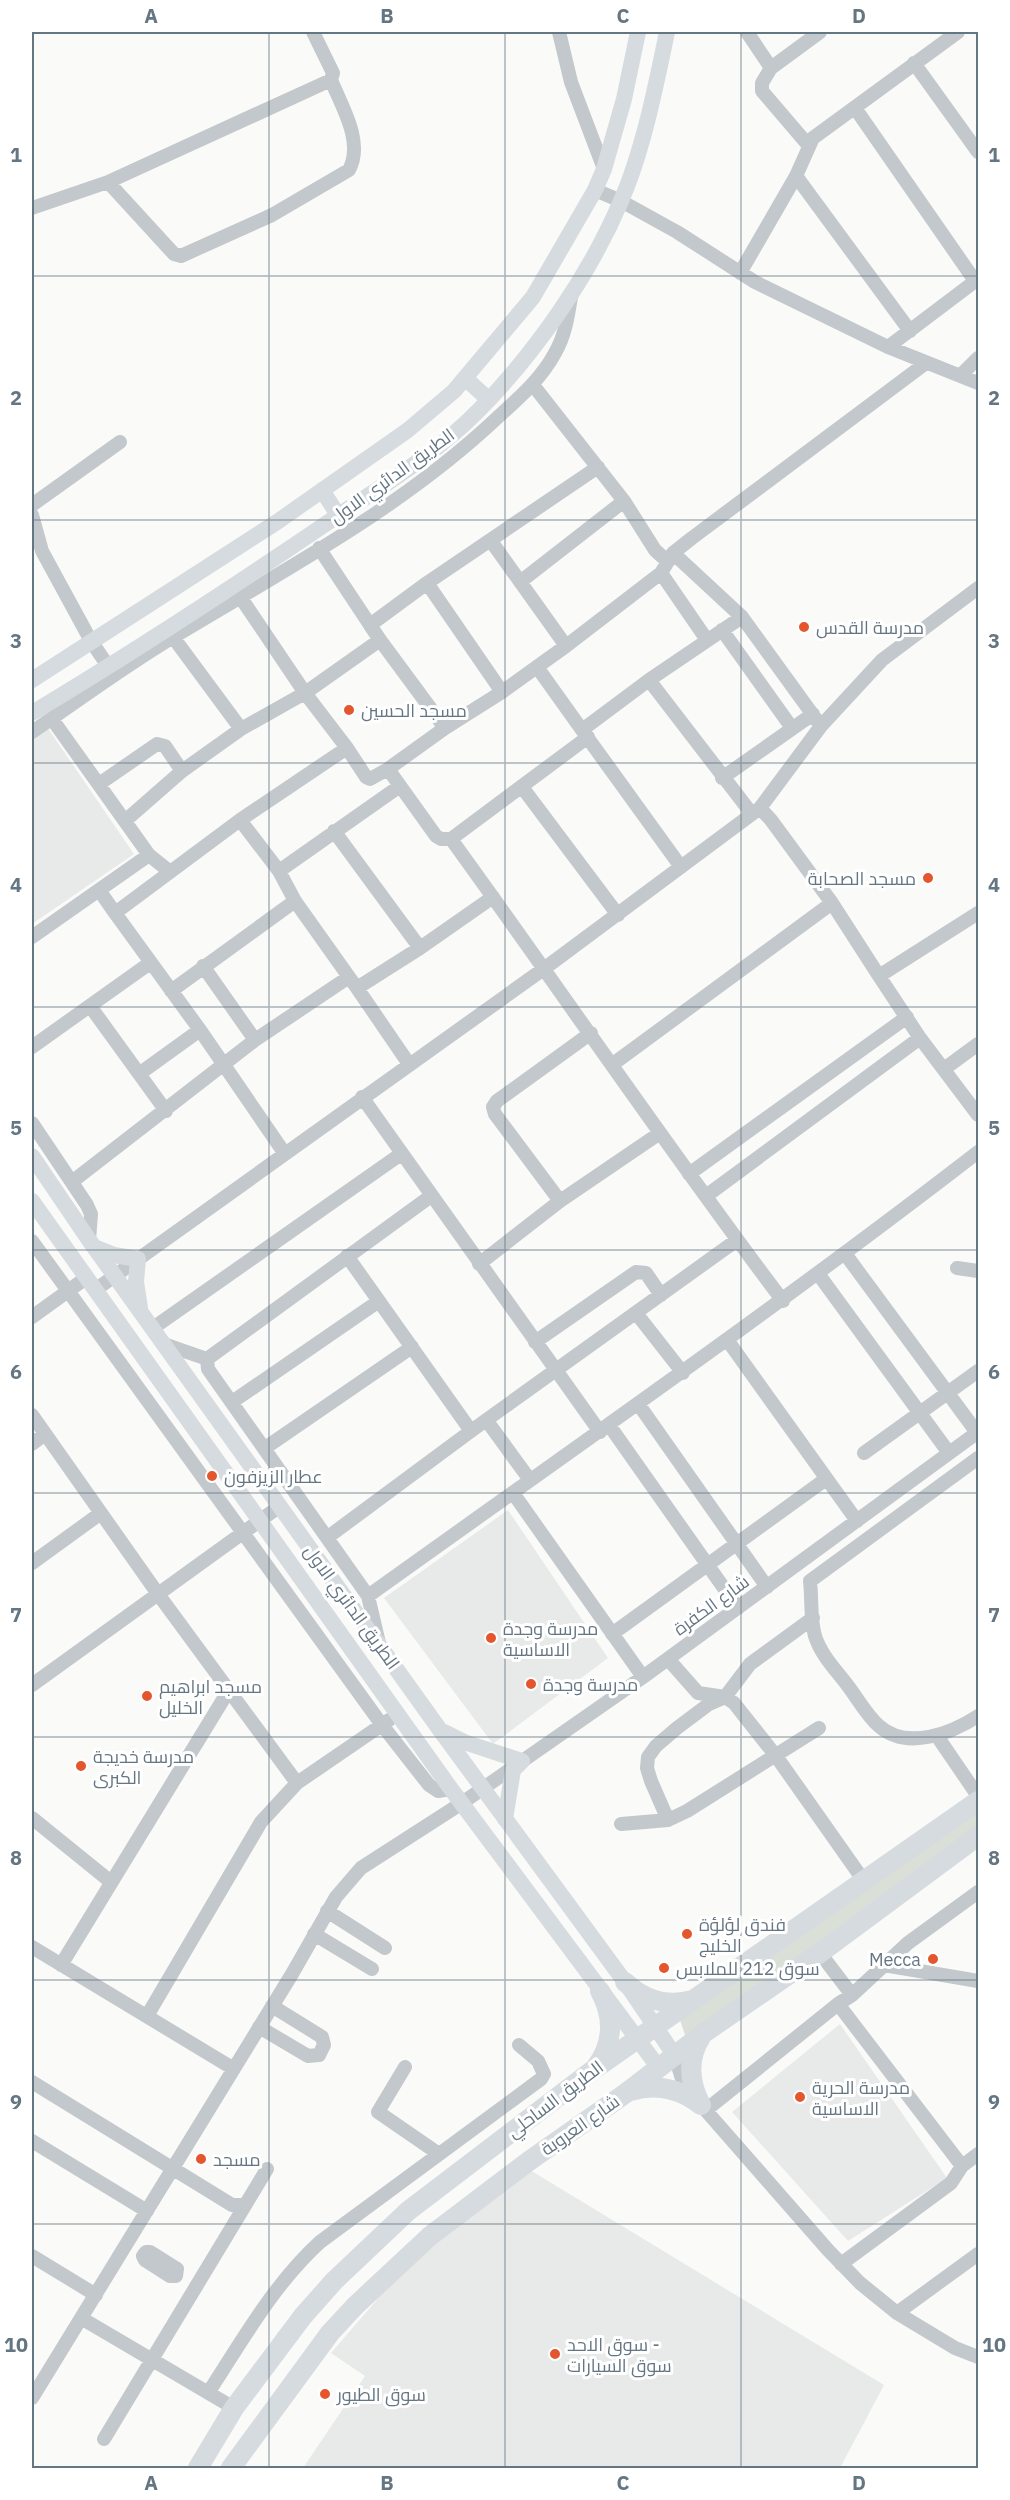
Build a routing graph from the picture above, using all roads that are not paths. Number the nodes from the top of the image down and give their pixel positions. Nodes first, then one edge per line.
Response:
1 (313, 32) edge
2 (559, 32) edge
3 (638, 32) edge
4 (668, 32) edge
5 (747, 32) edge
6 (820, 32) edge
7 (958, 32) edge
8 (914, 63) junction
9 (771, 68) junction
10 (331, 80) junction
11 (855, 108) junction
12 (809, 146) junction
13 (978, 152) edge
14 (604, 169) junction
15 (796, 176) junction
16 (108, 182) junction
17 (595, 190) junction
18 (621, 201) junction
19 (32, 208) edge
20 (740, 273) junction
21 (977, 280) edge
22 (571, 295) junction
23 (910, 331) junction
24 (888, 347) junction
25 (978, 358) edge
26 (926, 363) junction
27 (960, 375) junction
28 (465, 378) junction
29 (978, 383) edge
30 (532, 385) junction
31 (489, 399) junction
32 (120, 442) dead end
33 (598, 467) junction
34 (322, 490) junction
35 (624, 501) junction
36 (32, 505) edge
37 (32, 514) edge
38 (338, 515) junction
39 (491, 541) junction
40 (319, 548) junction
41 (37, 554) edge
42 (667, 563) junction
43 (520, 582) junction
44 (427, 583) junction
45 (978, 588) edge
46 (241, 598) junction
47 (742, 617) junction
48 (370, 625) junction
49 (722, 630) junction
50 (173, 637) junction
51 (708, 639) junction
52 (380, 640) junction
53 (91, 641) junction
54 (566, 646) junction
55 (108, 666) junction
56 (537, 667) junction
57 (32, 680) edge
58 (649, 680) junction
59 (502, 692) junction
60 (305, 693) junction
61 (32, 713) edge
62 (52, 719) junction
63 (817, 720) junction
64 (445, 728) junction
65 (792, 728) junction
66 (241, 729) junction
67 (32, 732) edge
68 (585, 733) junction
69 (347, 748) junction
70 (388, 769) junction
71 (182, 771) junction
72 (722, 778) junction
73 (99, 784) junction
74 (400, 786) junction
75 (522, 787) junction
76 (756, 811) junction
77 (126, 820) junction
78 (240, 820) junction
79 (334, 831) junction
80 (451, 839) junction
81 (149, 855) junction
82 (681, 867) junction
83 (169, 871) junction
84 (279, 872) junction
85 (99, 890) junction
86 (493, 897) junction
87 (295, 901) junction
88 (832, 903) junction
89 (115, 913) junction
90 (978, 913) edge
91 (618, 915) junction
92 (32, 937) edge
93 (420, 948) junction
94 (150, 963) junction
95 (203, 966) junction
96 (545, 968) junction
97 (879, 976) junction
98 (353, 983) junction
99 (171, 991) junction
100 (90, 1006) junction
101 (907, 1017) junction
102 (200, 1030) junction
103 (591, 1033) junction
104 (920, 1038) junction
105 (255, 1040) junction
106 (978, 1044) edge
107 (32, 1047) edge
108 (409, 1064) junction
109 (612, 1064) junction
110 (223, 1065) junction
111 (944, 1069) junction
112 (139, 1074) junction
113 (362, 1097) junction
114 (166, 1111) junction
115 (978, 1115) edge
116 (32, 1123) edge
117 (660, 1133) junction
118 (978, 1152) edge
119 (285, 1154) junction
120 (401, 1154) junction
121 (32, 1156) edge
122 (689, 1174) junction
123 (73, 1181) junction
124 (431, 1196) junction
125 (706, 1196) junction
126 (32, 1201) edge
127 (560, 1201) junction
128 (737, 1240) junction
129 (32, 1241) edge
130 (92, 1244) junction
131 (846, 1255) junction
132 (347, 1256) junction
133 (138, 1258) junction
134 (479, 1264) junction
135 (957, 1268) dead end
136 (978, 1271) edge
137 (115, 1275) junction
138 (819, 1275) junction
139 (90, 1284) junction
140 (68, 1291) junction
141 (661, 1295) junction
142 (783, 1300) junction
143 (379, 1301) junction
144 (140, 1311) junction
145 (636, 1313) junction
146 (32, 1317) edge
147 (153, 1328) junction
148 (728, 1341) junction
149 (535, 1342) junction
150 (164, 1344) junction
151 (412, 1347) junction
152 (207, 1359) junction
153 (557, 1370) junction
154 (978, 1371) edge
155 (683, 1373) junction
156 (947, 1393) junction
157 (232, 1402) junction
158 (639, 1405) junction
159 (920, 1413) junction
160 (32, 1415) edge
161 (487, 1421) junction
162 (605, 1429) junction
163 (471, 1431) junction
164 (978, 1433) edge
165 (45, 1434) junction
166 (32, 1444) edge
167 (265, 1448) junction
168 (864, 1453) dead end
169 (949, 1453) junction
170 (978, 1458) edge
171 (826, 1479) junction
172 (530, 1480) junction
173 (513, 1493) junction
174 (280, 1506) junction
175 (101, 1513) junction
176 (260, 1521) junction
177 (857, 1521) junction
178 (242, 1533) junction
179 (328, 1537) junction
180 (735, 1543) junction
181 (32, 1563) edge
182 (706, 1563) junction
183 (799, 1563) junction
184 (810, 1581) junction
185 (767, 1587) junction
186 (158, 1594) junction
187 (369, 1596) junction
188 (738, 1608) junction
189 (813, 1618) junction
190 (612, 1634) junction
191 (379, 1645) junction
192 (668, 1659) junction
193 (643, 1677) junction
194 (32, 1685) edge
195 (230, 1690) junction
196 (724, 1697) junction
197 (398, 1713) junction
198 (978, 1716) edge
199 (382, 1725) junction
200 (819, 1728) dead end
201 (440, 1730) junction
202 (937, 1736) junction
203 (776, 1756) junction
204 (522, 1761) junction
205 (297, 1783) junction
206 (482, 1788) junction
207 (457, 1796) junction
208 (978, 1798) edge
209 (32, 1818) edge
210 (505, 1819) junction
211 (668, 1820) junction
212 (621, 1824) dead end
213 (978, 1836) edge
214 (864, 1881) junction
215 (111, 1882) junction
216 (978, 1892) edge
217 (327, 1911) junction
218 (342, 1920) junction
219 (314, 1934) junction
220 (329, 1943) junction
221 (32, 1947) edge
222 (385, 1948) dead end
223 (820, 1953) junction
224 (61, 1965) junction
225 (884, 1965) junction
226 (372, 1969) dead end
227 (978, 1981) edge
228 (625, 1982) junction
229 (600, 1991) junction
230 (852, 1995) junction
231 (696, 1999) junction
232 (838, 2004) junction
233 (272, 2006) junction
234 (147, 2016) junction
235 (260, 2027) junction
236 (655, 2028) junction
237 (704, 2033) junction
238 (638, 2040) junction
239 (519, 2045) dead end
240 (675, 2056) junction
241 (405, 2067) dead end
242 (659, 2068) junction
243 (234, 2069) junction
244 (593, 2070) junction
245 (682, 2079) junction
246 (32, 2082) edge
247 (626, 2093) junction
248 (703, 2108) junction
249 (32, 2141) edge
250 (439, 2154) junction
251 (978, 2154) edge
252 (962, 2166) junction
253 (174, 2169) junction
254 (267, 2169) dead end
255 (426, 2198) junction
256 (245, 2205) junction
257 (147, 2211) junction
258 (444, 2226) junction
259 (379, 2237) junction
260 (127, 2244) junction
261 (144, 2254) dead end
262 (978, 2254) edge
263 (32, 2256) edge
264 (401, 2262) junction
265 (842, 2264) junction
266 (96, 2295) junction
267 (897, 2313) junction
268 (81, 2318) junction
269 (977, 2355) edge
270 (152, 2360) junction
271 (208, 2393) junction
272 (32, 2398) edge
273 (234, 2408) junction
274 (104, 2439) dead end
275 (198, 2469) edge
276 (231, 2469) edge

1 - 10 street
2 - 14 street
3 - 14 main road, الطريق الدائري الاول
4 - 18 main road, الطريق الدائري الاول
5 - 9 street
6 - 9 street
7 - 8 street
8 - 11 street
8 - 13 street
9 - 12 street
10 - 16 street
10 - 16 street
11 - 12 street
11 - 21 street
12 - 15 street
14 - 17 main road, الطريق الدائري الاول
15 - 20 street
15 - 23 street
16 - 19 street
17 - 18 street
17 - 28 main road, الطريق الدائري الاول
18 - 20 street
18 - 22 main road, الطريق الدائري الاول
20 - 24 street
21 - 23 street
22 - 30 street
22 - 31 main road, الطريق الدائري الاول
23 - 24 street
24 - 26 street
25 - 27 street
26 - 27 street
26 - 42 street
27 - 29 street
28 - 31 main road
28 - 34 main road, الطريق الدائري الاول
30 - 33 street
30 - 40 street
31 - 38 main road, الطريق الدائري الاول
32 - 36 street
33 - 35 street
33 - 39 street
34 - 38 main road
34 - 53 main road, الطريق الدائري الاول
35 - 42 street
35 - 43 street
37 - 41 street
38 - 55 main road, الطريق الدائري الاول
39 - 43 street
39 - 44 street
40 - 46 street
40 - 48 street
41 - 53 street
42 - 47 street
42 - 51 street
42 - 54 street
43 - 54 street
44 - 48 street
44 - 59 street
45 - 63 street
46 - 50 street
46 - 60 street
47 - 49 street
47 - 63 street
48 - 52 street
49 - 51 street
49 - 65 street
50 - 62 street
50 - 66 street
51 - 58 street
52 - 60 street
52 - 64 street
53 - 55 street
53 - 57 main road, الطريق الدائري الاول
54 - 56 street
55 - 61 main road, الطريق الدائري الاول
56 - 59 street
56 - 68 street
58 - 68 street
58 - 72 street
59 - 64 street
60 - 66 street
60 - 69 street
62 - 67 street
62 - 73 street
63 - 65 street
63 - 76 street
64 - 70 street
65 - 72 street
66 - 71 street
68 - 75 street
68 - 82 street
69 - 70 street
69 - 78 street
70 - 74 street
71 - 73 street
71 - 77 street
72 - 76 street
73 - 77 street
74 - 79 street
74 - 80 street
75 - 80 street
75 - 91 street
76 - 82 street
76 - 88 street
77 - 81 street
78 - 83 street
78 - 84 street
79 - 84 street
79 - 93 street
80 - 86 street
81 - 83 street
81 - 85 street
82 - 91 street
83 - 89 street
84 - 87 street
85 - 89 street
85 - 92 street
86 - 93 street
86 - 96 street
87 - 95 street
87 - 98 street
88 - 97 street
88 - 109 street
89 - 94 street
90 - 97 street
91 - 96 street
93 - 98 street
94 - 99 street
94 - 100 street
95 - 99 street
95 - 105 street
96 - 103 street
96 - 108 street
97 - 101 street
98 - 105 street
98 - 108 street
99 - 102 street
100 - 107 street
100 - 112 street
101 - 104 street
101 - 122 street
102 - 110 street
102 - 112 street
103 - 109 street
103 - 127 street
104 - 111 street
104 - 125 street
105 - 110 street
106 - 111 street
108 - 113 street
109 - 117 street
110 - 114 street
110 - 119 street
111 - 115 street
112 - 114 street
113 - 119 street
113 - 120 street
114 - 123 street
116 - 123 street
117 - 122 street
117 - 127 street
118 - 131 street
119 - 133 street
120 - 124 street
120 - 147 street
121 - 130 main road, الطريق الدائري الاول
122 - 125 street
123 - 130 street
124 - 132 street
124 - 134 street
125 - 128 street
126 - 139 main road, الطريق الدائري الاول
127 - 134 street
128 - 141 street
128 - 142 street
129 - 140 street
130 - 133 main road
130 - 137 main road, الطريق الدائري الاول
131 - 138 street
131 - 156 street
132 - 143 street
132 - 152 street
133 - 137 street
133 - 144 main road
134 - 149 street
135 - 136 street
137 - 139 street
137 - 144 main road, الطريق الدائري الاول
138 - 142 street
138 - 159 street
139 - 140 street
139 - 176 main road, الطريق الدائري الاول
140 - 146 street
140 - 178 street
141 - 145 street
141 - 149 street
142 - 148 street
143 - 151 street
143 - 157 street
144 - 147 main road, الطريق الدائري الاول
145 - 153 street
145 - 155 street
147 - 150 main road, الطريق الدائري الاول
148 - 155 street
148 - 171 street
149 - 153 street
150 - 152 street
150 - 174 main road, الطريق الدائري الاول
151 - 163 street
151 - 167 street
152 - 157 street
153 - 161 street
153 - 162 street
154 - 156 street
155 - 158 street
156 - 159 street
156 - 164 street
157 - 167 street
158 - 162 street
158 - 180 street
159 - 168 street
159 - 169 street
160 - 165 street
161 - 163 street
161 - 172 street
162 - 172 street
162 - 182 street
163 - 179 street
164 - 169 street, شارع الكفرة
165 - 166 street
165 - 175 street
167 - 179 street
169 - 177 street, شارع الكفرة
170 - 184 street
171 - 177 street
171 - 180 street
172 - 173 street
173 - 187 street
173 - 190 street
174 - 176 street
174 - 191 main road, الطريق الدائري الاول
175 - 181 street
175 - 186 street
176 - 178 street
176 - 197 main road, الطريق الدائري الاول
177 - 183 street, شارع الكفرة
178 - 186 street
178 - 199 street
179 - 187 street
180 - 182 street
180 - 185 street
182 - 188 street
182 - 190 street
183 - 184 street
183 - 185 street, شارع الكفرة
184 - 189 street
185 - 188 street, شارع الكفرة
186 - 194 street
186 - 195 street
187 - 191 street
188 - 192 street, شارع الكفرة
189 - 196 street
189 - 202 street
190 - 193 street
191 - 201 main road, الطريق الدائري الاول
192 - 193 street, شارع الكفرة
192 - 196 street
193 - 204 street, شارع الكفرة
195 - 205 street
195 - 215 street
196 - 203 street
196 - 211 street
197 - 199 street
197 - 207 main road, الطريق الدائري الاول
198 - 202 street
199 - 205 street
199 - 207 street
200 - 203 street
201 - 204 main road
201 - 206 main road, الطريق الدائري الاول
202 - 208 street
203 - 211 street
203 - 214 street
204 - 206 street, شارع الكفرة
204 - 210 main road
205 - 234 street
206 - 207 street, شارع الكفرة
206 - 210 main road, الطريق الدائري الاول
207 - 217 street, شارع الكفرة
207 - 229 main road, الطريق الدائري الاول
208 - 214 highway, الطريق الساحلي
209 - 215 street
210 - 228 main road, الطريق الدائري الاول
211 - 212 street
213 - 223 highway, شارع العروبة
214 - 231 highway, الطريق الساحلي
215 - 224 street
216 - 225 street
217 - 218 street
217 - 219 street, شارع الكفرة
218 - 220 street
218 - 222 street
219 - 220 street
219 - 233 street, شارع الكفرة
220 - 226 street
221 - 224 street
223 - 230 street
223 - 237 highway, شارع العروبة
224 - 234 street
225 - 227 street
225 - 230 street
228 - 231 highway
228 - 236 main road, الطريق الدائري الاول
229 - 238 main road, الطريق الدائري الاول
229 - 244 highway
230 - 232 street
231 - 236 highway, الطريق الساحلي
232 - 248 street
232 - 252 street
233 - 235 street, شارع الكفرة
233 - 235 street
234 - 243 street
235 - 243 street, شارع الكفرة
236 - 238 highway, الطريق الساحلي
236 - 240 main road, الطريق الدائري الاول
237 - 240 highway, شارع العروبة
237 - 248 highway
238 - 242 main road, الطريق الدائري الاول
238 - 244 highway, الطريق الساحلي
239 - 250 street
240 - 242 highway, شارع العروبة
240 - 245 street
241 - 250 street
242 - 245 street
242 - 247 highway, شارع العروبة
243 - 253 street, شارع الكفرة
244 - 255 highway, الطريق الساحلي
245 - 248 street
246 - 253 street
247 - 248 highway
247 - 258 highway, شارع العروبة
248 - 265 street
249 - 257 street
250 - 271 street
251 - 252 street
252 - 265 street
253 - 256 street
253 - 257 street, شارع الكفرة
254 - 256 street
255 - 258 highway
255 - 259 highway, الطريق الساحلي
256 - 270 street
257 - 260 street, شارع الكفرة
258 - 264 highway, شارع العروبة
259 - 264 highway
259 - 273 highway, الطريق الساحلي
260 - 261 street
260 - 266 street, شارع الكفرة
262 - 267 street
263 - 266 street
264 - 276 highway, شارع العروبة
265 - 267 street
266 - 268 street, شارع الكفرة
267 - 269 street
268 - 270 street
268 - 272 street, شارع الكفرة
270 - 271 street
270 - 274 street
271 - 273 street
273 - 275 highway, الطريق الساحلي

